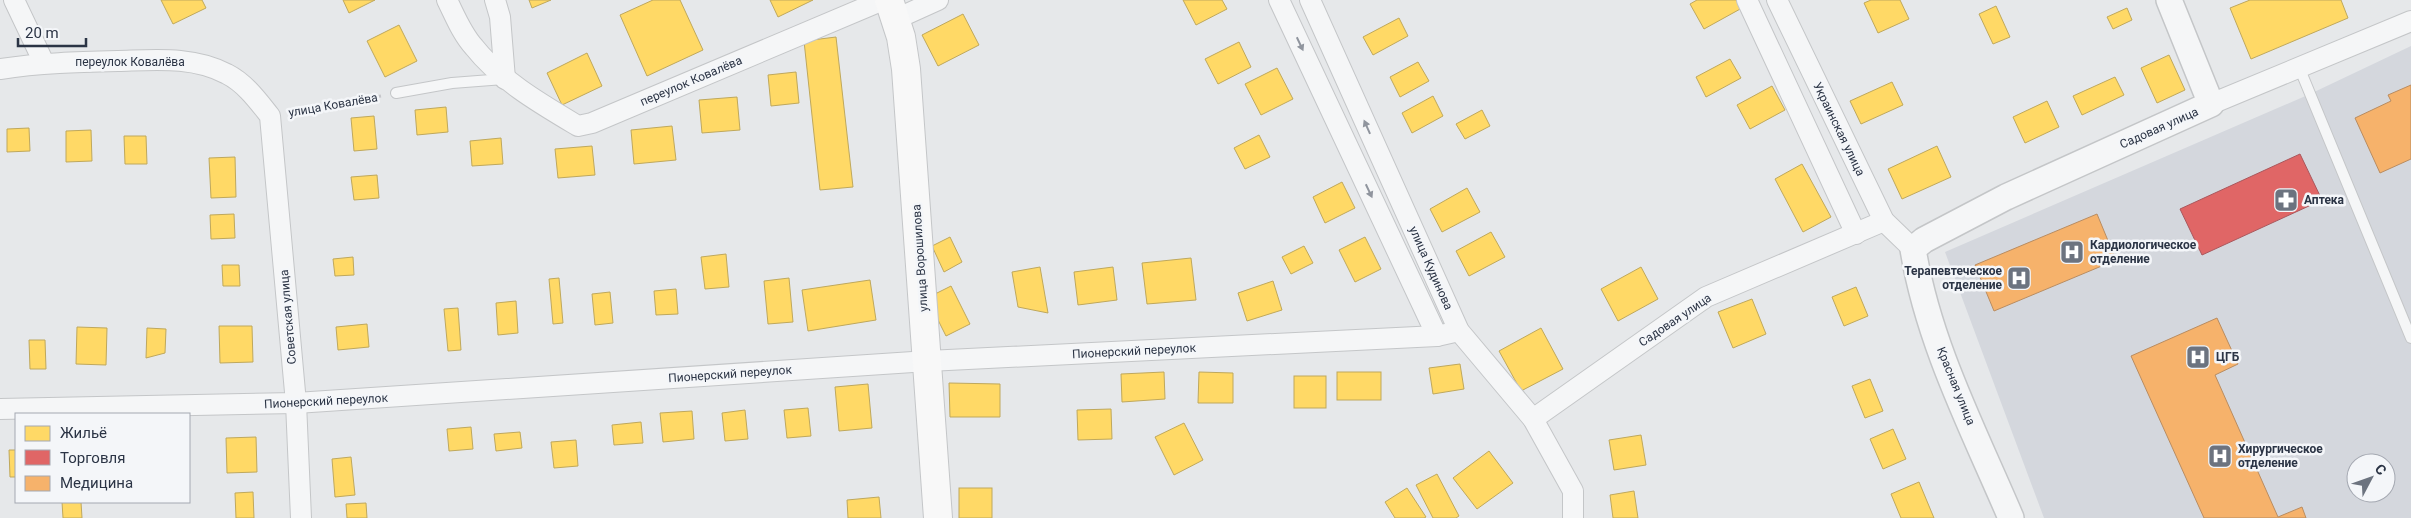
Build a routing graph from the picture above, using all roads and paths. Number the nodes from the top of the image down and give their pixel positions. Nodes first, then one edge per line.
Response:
1 (14, 0) edge
2 (448, 0) edge
3 (495, 0) edge
4 (938, 0) edge
5 (1280, 0) edge
6 (1310, 0) edge
7 (1746, 0) edge
8 (1777, 0) edge
9 (2168, 0) edge
10 (889, 6) edge
11 (2411, 21) edge
12 (44, 63) junction
13 (2299, 67) junction
14 (0, 69) edge
15 (505, 79) junction
16 (396, 93) joint
17 (2211, 104) junction
18 (270, 116) junction
19 (1884, 221) junction
20 (1856, 234) junction
21 (1913, 249) junction
22 (1459, 331) junction
23 (1437, 336) junction
24 (2411, 338) edge
25 (928, 361) junction
26 (296, 404) junction
27 (0, 409) edge
28 (1533, 419) junction
29 (301, 518) edge
30 (938, 518) edge
31 (1572, 518) edge
32 (2011, 518) edge

1 - 12 street
2 - 15 street
3 - 15 street
4 - 10 street, переулок Ковалёва
5 -> 23 street, улица Кудинова
22 -> 6 street, улица Кудинова
7 - 20 street
8 - 19 street, Украинская улица
9 - 17 street
10 - 15 street, переулок Ковалёва
10 - 25 main road, улица Ворошилова
11 - 13 street, Садовая улица
12 - 14 street, переулок Ковалёва
12 - 18 street, переулок Ковалёва
13 - 17 street, Садовая улица
13 - 24 lane
15 - 16 lane
16 - 18 path, улица Ковалёва
17 - 21 street, Садовая улица
18 - 26 street, Советская улица
19 - 20 street, Садовая улица
19 - 21 street, Украинская улица
20 - 28 street, Садовая улица
21 - 32 street, Красная улица
22 - 23 street, Пионерский переулок
22 - 28 street, улица Кудинова
23 - 25 street, Пионерский переулок
25 - 26 street, Пионерский переулок
25 - 30 main road, улица Ворошилова
26 - 27 street, Пионерский переулок
26 - 29 street, Советская улица
28 - 31 street, улица Кудинова

